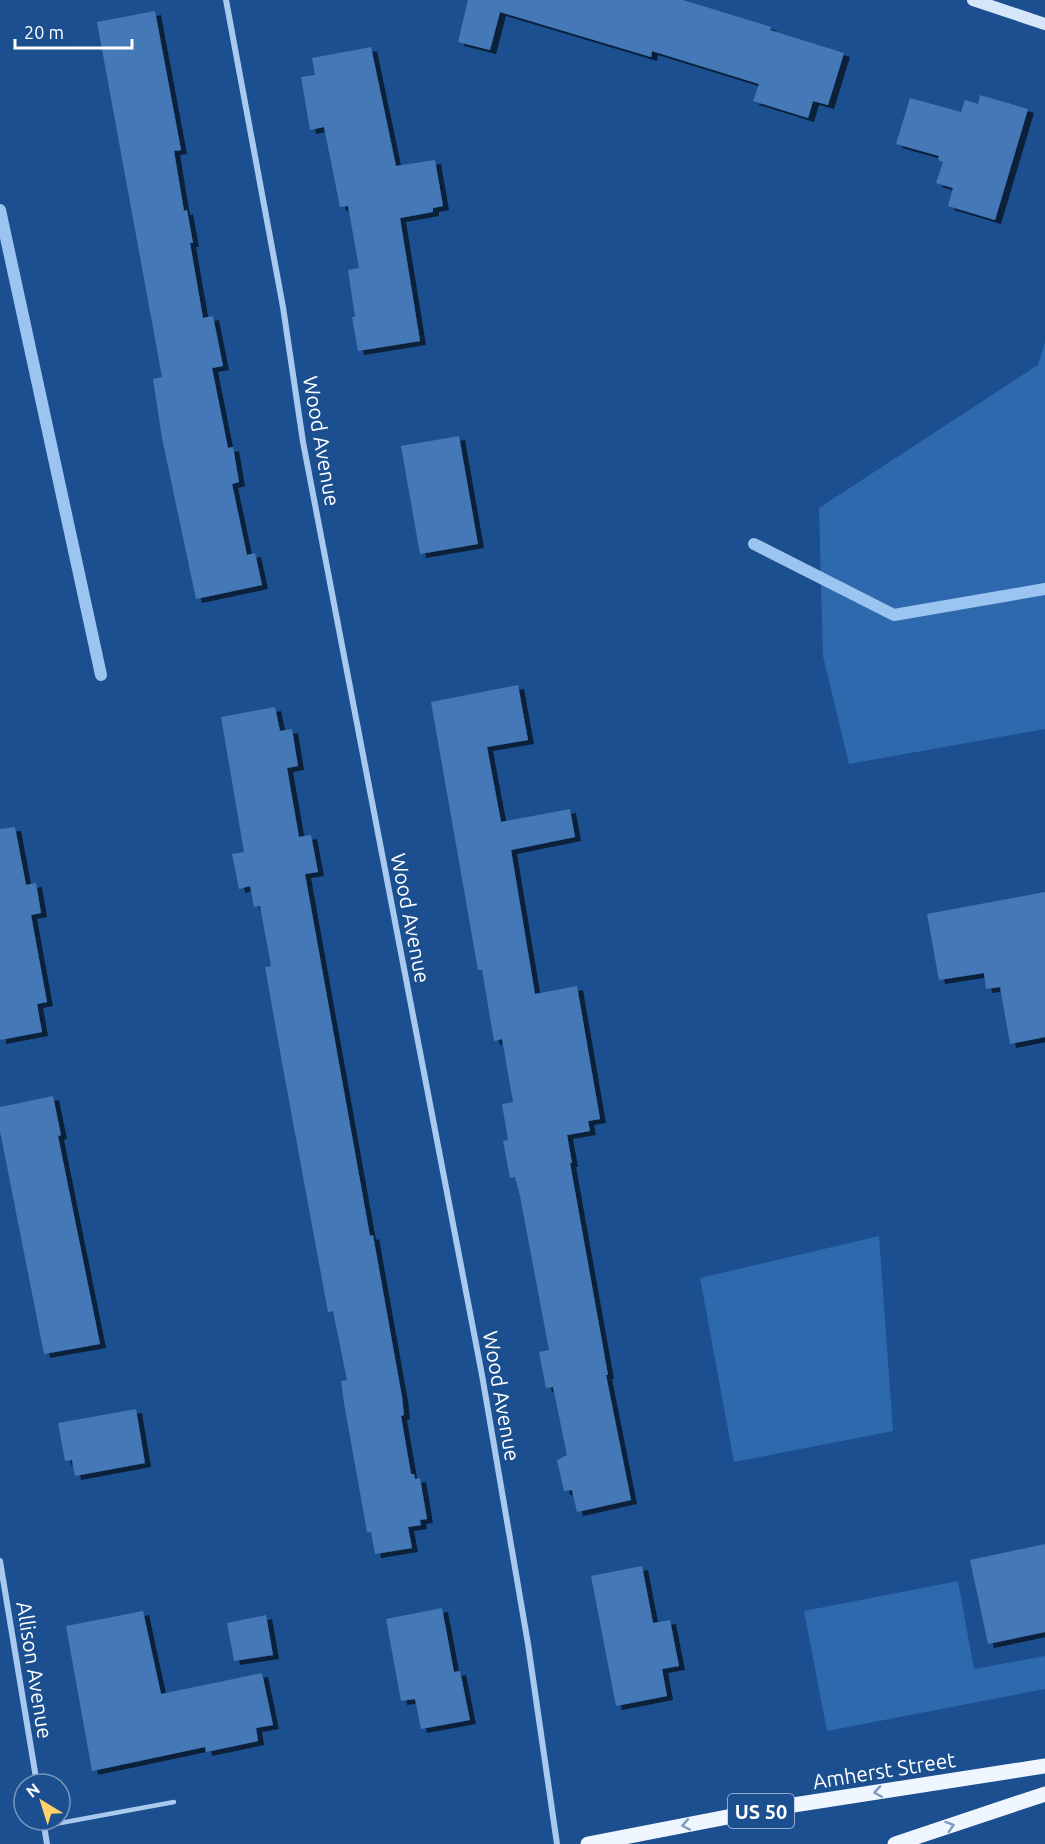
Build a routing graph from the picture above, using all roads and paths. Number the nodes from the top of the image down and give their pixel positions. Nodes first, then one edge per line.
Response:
1 (226, 0) edge
2 (973, 0) edge
3 (1045, 24) edge
4 (0, 1561) edge
5 (1045, 1766) edge
6 (35, 1772) edge
7 (1045, 1794) edge
8 (174, 1802) dead end
9 (72, 1818) edge
10 (557, 1844) edge
11 (588, 1844) edge
12 (895, 1844) edge

1 - 10 street, Wood Avenue
2 - 3 street
4 - 6 street, Allison Avenue
5 -> 11 main road, Amherst Street / US 50
12 -> 7 main road
8 - 9 lane

